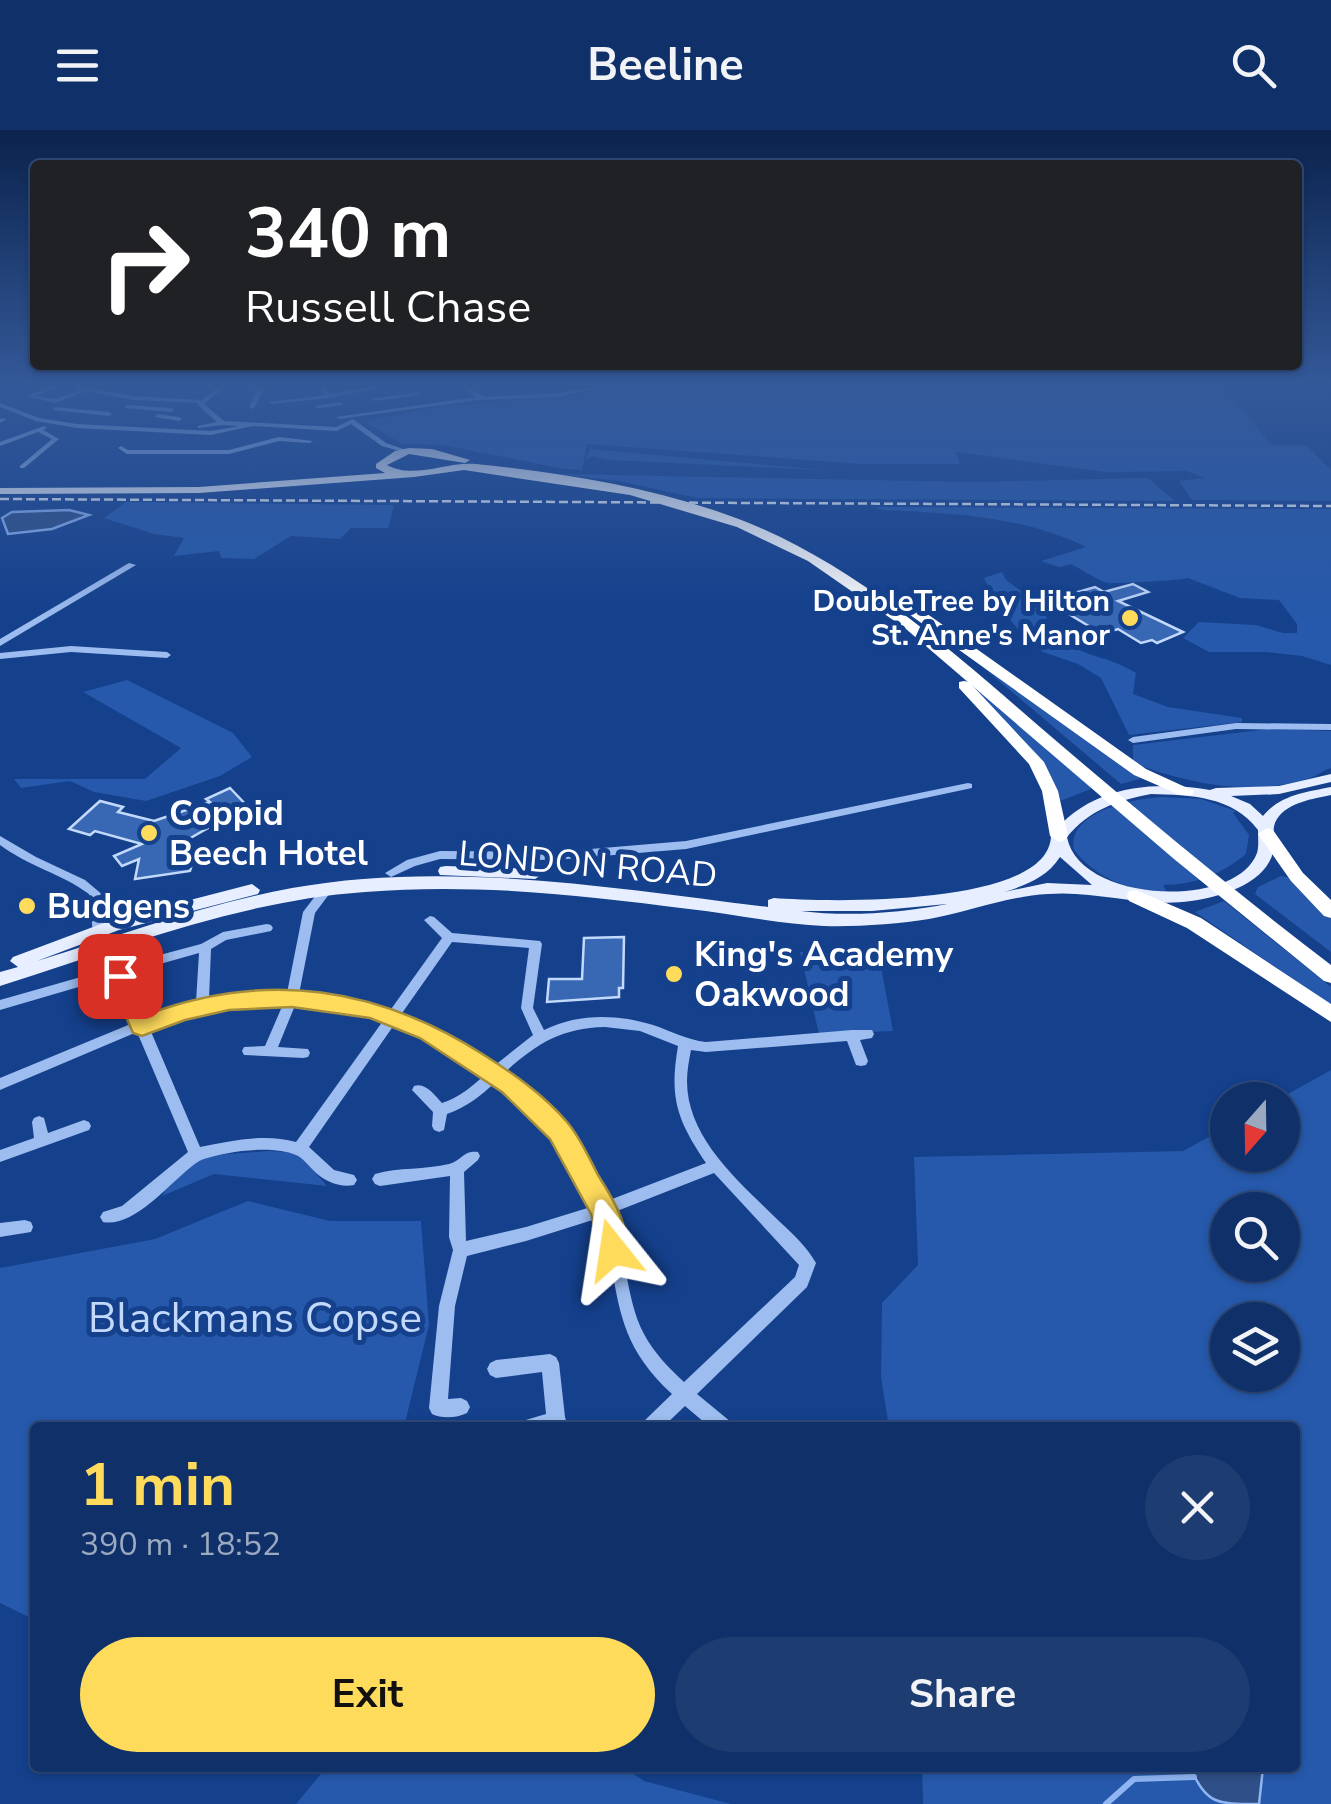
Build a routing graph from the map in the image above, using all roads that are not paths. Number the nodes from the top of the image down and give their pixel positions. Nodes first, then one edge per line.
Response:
1 (381, 464) joint
2 (442, 464) edge
3 (490, 464) edge
4 (436, 469) junction
5 (409, 474) junction
6 (535, 476) junction
7 (0, 490) edge
8 (199, 490) junction
9 (703, 508) junction
10 (132, 565) dead end
11 (846, 572) junction
12 (858, 587) junction
13 (0, 643) edge
14 (166, 655) dead end
15 (0, 656) edge
16 (1331, 727) edge
17 (1133, 740) dead end
18 (1092, 774) junction
19 (1331, 778) edge
20 (968, 786) dead end
21 (1331, 790) edge
22 (1193, 792) junction
23 (1266, 831) junction
24 (1059, 839) junction
25 (4, 848) edge
26 (459, 861) junction
27 (327, 890) junction
28 (95, 893) junction
29 (1128, 894) junction
30 (1252, 908) junction
31 (1331, 910) edge
32 (155, 913) junction
33 (430, 920) dead end
34 (268, 928) dead end
35 (108, 935) junction
36 (449, 937) junction
37 (205, 947) junction
38 (160, 959) dead end
39 (1331, 961) edge
40 (0, 969) edge
41 (1331, 976) edge
42 (95, 978) dead end
43 (0, 979) edge
44 (292, 998) junction
45 (0, 1005) edge
46 (202, 1006) junction
47 (1331, 1014) edge
48 (393, 1016) junction
49 (142, 1026) junction
50 (540, 1035) junction
51 (685, 1046) junction
52 (249, 1050) dead end
53 (270, 1051) junction
54 (302, 1053) dead end
55 (861, 1060) dead end
56 (493, 1072) junction
57 (0, 1084) edge
58 (419, 1090) dead end
59 (39, 1122) dead end
60 (84, 1126) dead end
61 (42, 1141) junction
62 (300, 1149) junction
63 (196, 1154) junction
64 (0, 1156) edge
65 (473, 1156) dead end
66 (716, 1166) junction
67 (457, 1169) junction
68 (380, 1179) dead end
69 (349, 1180) dead end
70 (605, 1212) junction
71 (108, 1217) dead end
72 (25, 1226) dead end
73 (0, 1230) edge
74 (461, 1250) junction
75 (496, 1369) dead end
76 (684, 1393) junction
77 (461, 1407) dead end
78 (559, 1422) edge
79 (655, 1422) edge
80 (718, 1422) edge

1 - 5 highway
1 - 7 highway
2 - 4 highway
3 - 9 highway
4 - 5 highway
4 - 6 highway
5 - 8 highway
6 - 8 highway
6 - 9 highway
7 - 8 highway
9 - 11 highway
9 - 12 highway
10 - 13 street
11 - 18 highway
11 - 22 highway
12 - 18 highway
12 - 24 highway
14 - 15 street
16 - 17 street
18 - 30 highway
19 - 22 main road
20 - 26 street, LONDON ROAD
21 - 23 main road
22 - 23 main road
22 - 24 main road, LONDON ROAD
23 - 29 main road, LONDON ROAD
23 - 31 highway
24 - 26 main road, LONDON ROAD
24 - 29 main road
25 - 28 street
26 - 32 main road, LONDON ROAD
27 - 29 main road, LONDON ROAD
27 - 35 main road, LONDON ROAD
27 - 44 street
28 - 32 street
28 - 35 street
29 - 47 highway
30 - 39 highway
30 - 41 highway
32 - 35 main road, LONDON ROAD
33 - 36 street
34 - 37 street
35 - 40 main road, LONDON ROAD
35 - 43 main road, LONDON ROAD
35 - 49 street
36 - 48 street
36 - 50 street
37 - 38 street
37 - 46 street
42 - 45 street
44 - 46 street
44 - 48 street
44 - 53 street
46 - 49 street
48 - 56 street
48 - 62 street
49 - 57 street
49 - 63 street
50 - 51 street
50 - 56 street
51 - 55 street
51 - 66 street
52 - 53 street
53 - 54 street
56 - 58 street
56 - 70 street
59 - 61 street
60 - 61 street
61 - 64 street
62 - 63 street
62 - 69 street
63 - 71 street
65 - 67 street
66 - 70 street
66 - 76 street
67 - 68 street
67 - 74 street
70 - 74 street
70 - 76 street
72 - 73 street
74 - 77 street
75 - 78 street
76 - 79 street
76 - 80 street

